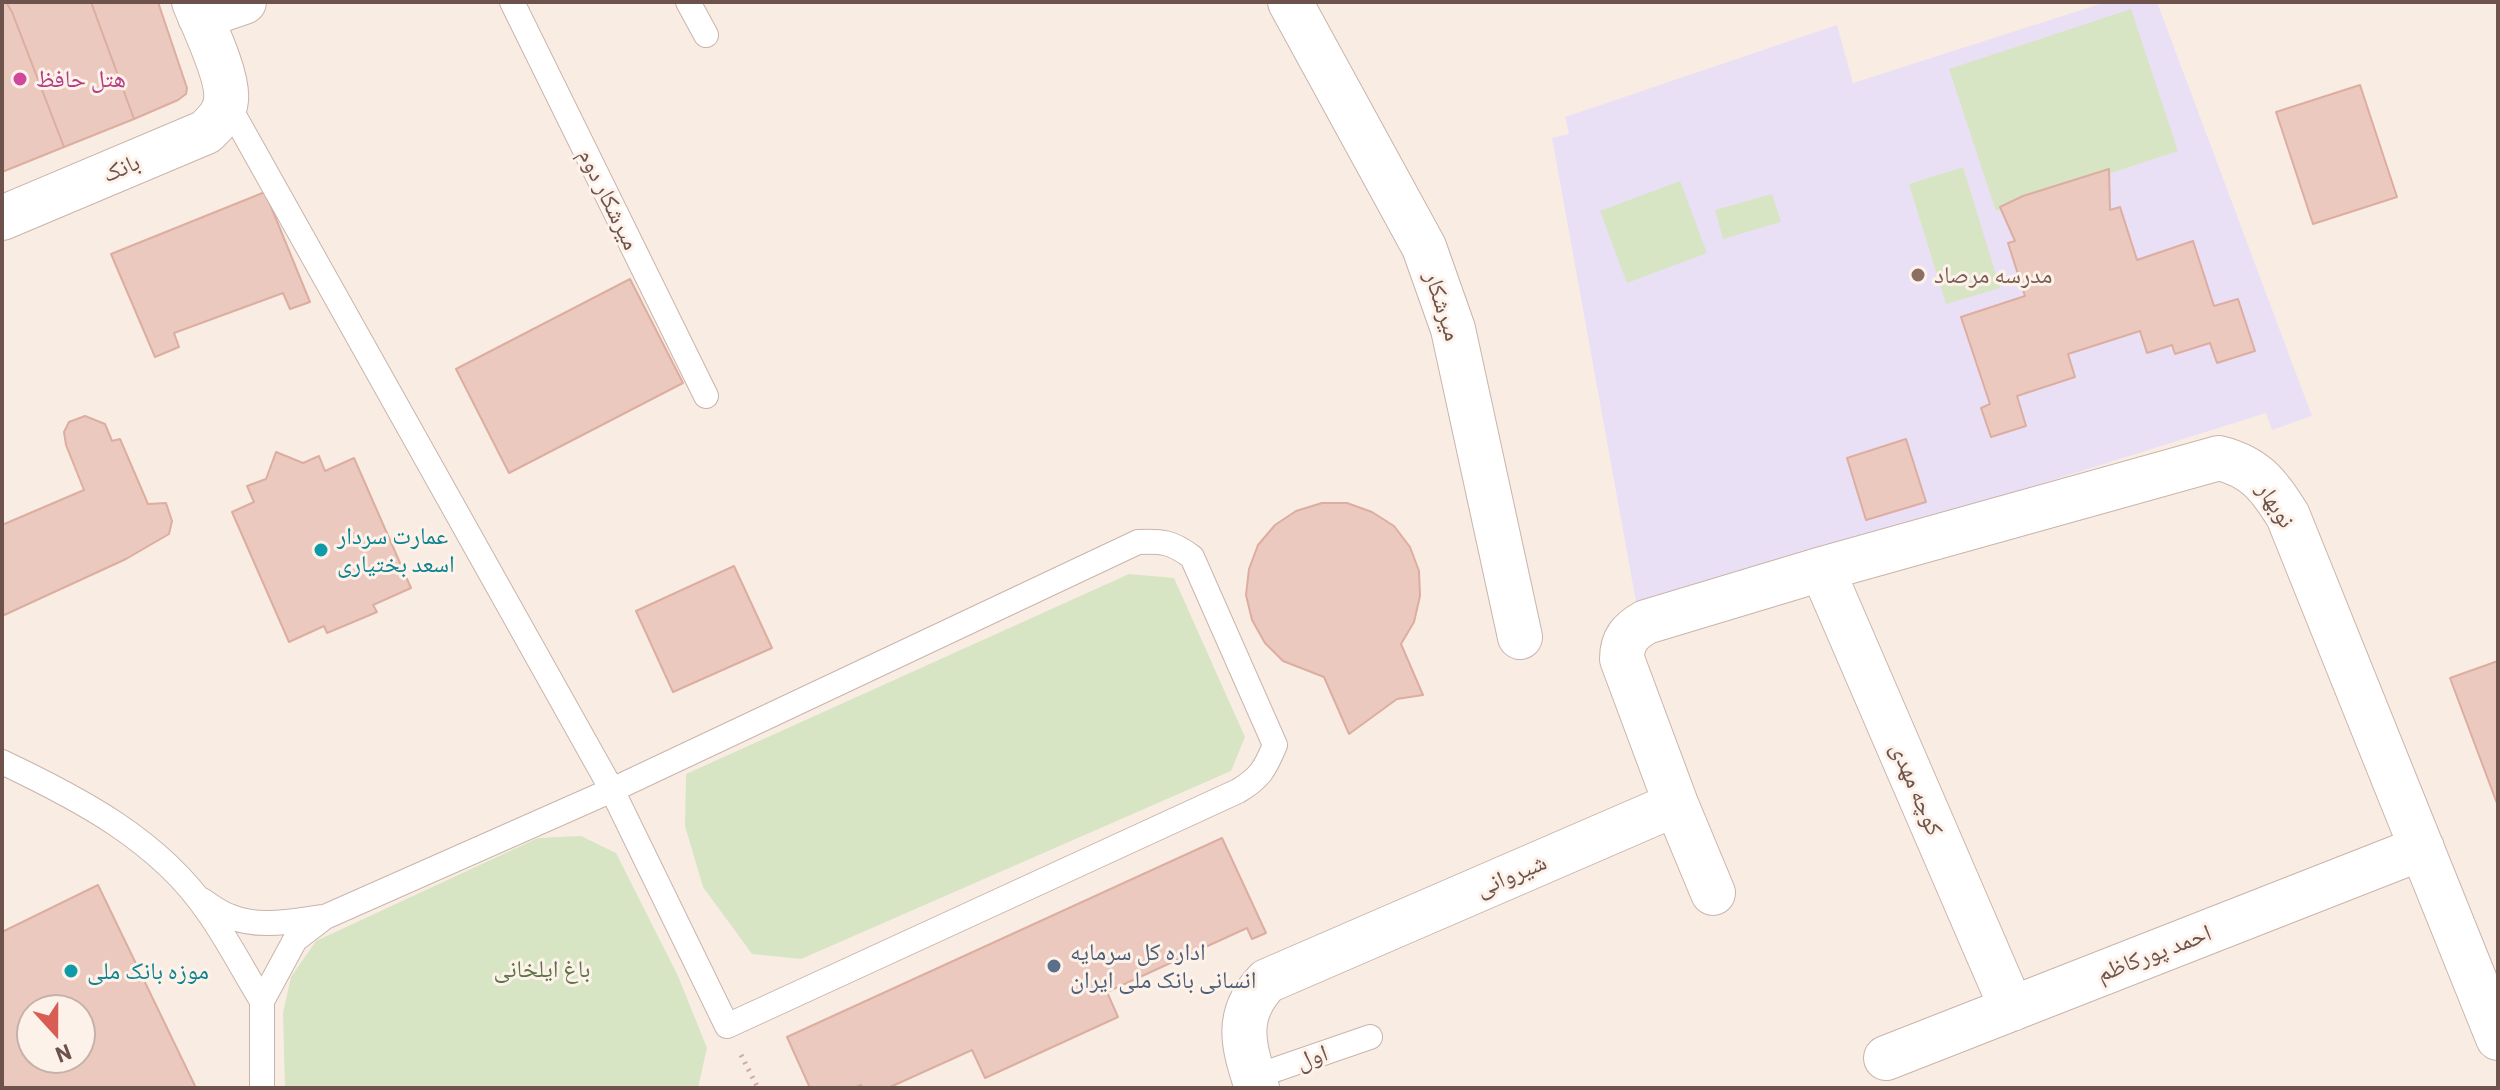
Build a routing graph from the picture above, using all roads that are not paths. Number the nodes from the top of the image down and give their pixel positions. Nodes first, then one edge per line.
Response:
1 (244, 2) edge
2 (512, 2) edge
3 (688, 2) edge
4 (1290, 2) edge
5 (197, 9) edge
6 (706, 35) dead end
7 (226, 101) junction
8 (2, 218) edge
9 (706, 396) dead end
10 (1822, 569) junction
11 (1520, 637) dead end
12 (2, 762) edge
13 (612, 790) junction
14 (1676, 804) junction
15 (2422, 848) junction
16 (1713, 893) dead end
17 (196, 897) junction
18 (325, 917) junction
19 (262, 1001) junction
20 (2012, 1009) junction
21 (1370, 1037) dead end
22 (2498, 1038) edge
23 (1886, 1058) dead end
24 (1252, 1071) edge
25 (262, 1088) edge

1 - 5 street
2 - 9 lane, میرشکار دوم
3 - 6 lane
4 - 11 street, میرشکار
5 - 7 street
7 - 8 street, بانک
7 - 13 lane
10 - 14 street, نوبهار
10 - 15 street, نوبهار
10 - 20 street, کوچه مهدی
12 - 17 lane
13 - 13 lane
13 - 18 lane
14 - 16 street
14 - 24 street, شیروانی
15 - 20 street, احمد پورکاظم
15 - 22 street, نوبهار
17 - 18 lane
17 - 19 lane
18 - 19 lane
19 - 25 lane
20 - 23 street, احمد پورکاظم
21 - 24 lane, اول

